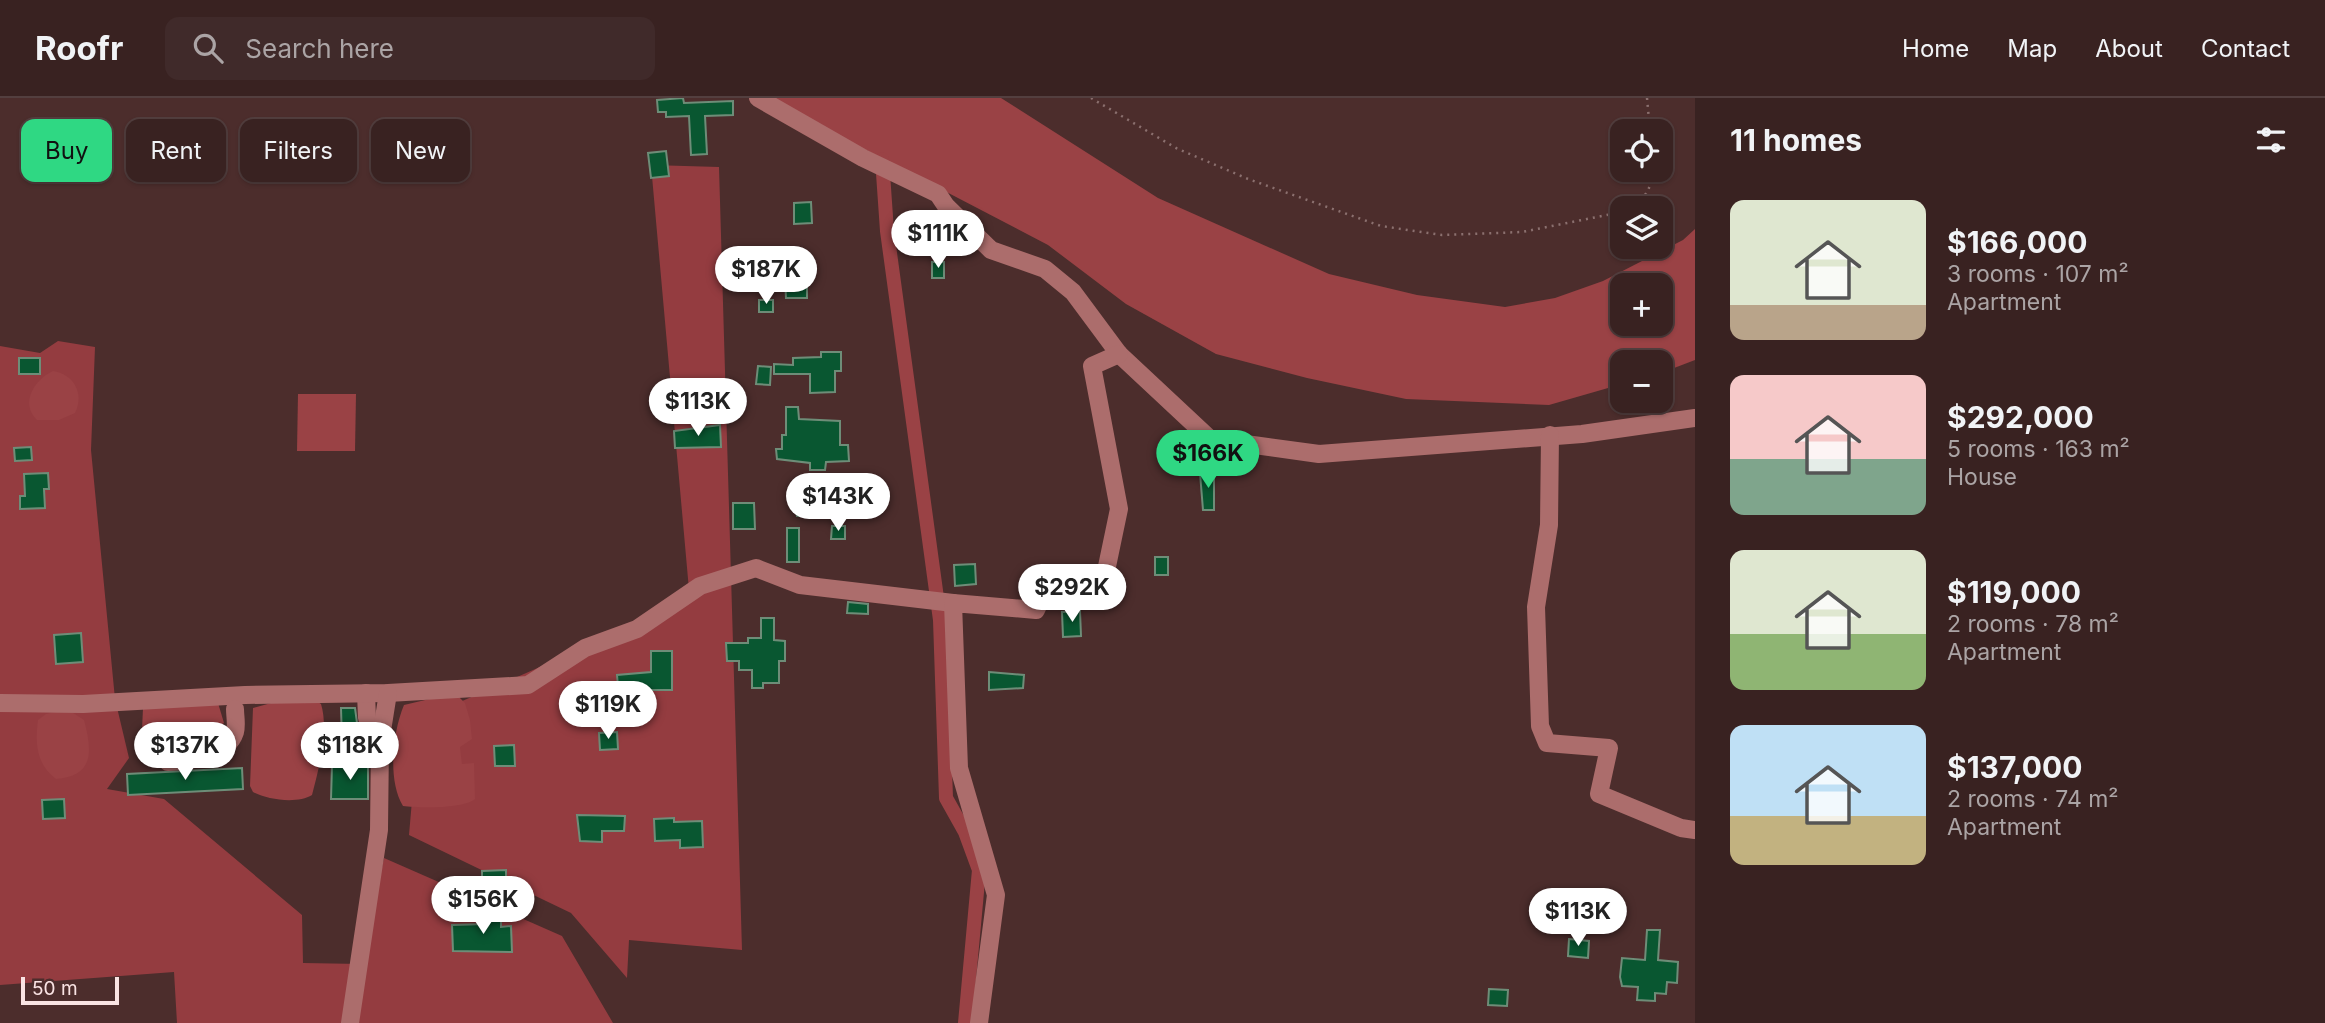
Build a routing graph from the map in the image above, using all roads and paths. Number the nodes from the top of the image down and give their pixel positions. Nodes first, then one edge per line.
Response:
1 (758, 98) edge
2 (1091, 98) edge
3 (1647, 98) edge
4 (1649, 119) edge
5 (1610, 214) edge
6 (1119, 354) junction
7 (1695, 418) edge
8 (1550, 435) junction
9 (950, 603) junction
10 (366, 693) junction
11 (388, 693) junction
12 (0, 703) edge
13 (235, 709) dead end
14 (367, 718) dead end
15 (168, 762) dead end
16 (1695, 831) edge
17 (350, 1023) edge
18 (979, 1023) edge

1 - 6 street
2 - 5 path
3 - 4 path
6 - 8 street
6 - 9 street
7 - 8 street
8 - 16 street
9 - 11 street
9 - 18 street
10 - 11 street
10 - 12 street
10 - 14 street
11 - 17 street
13 - 15 street

